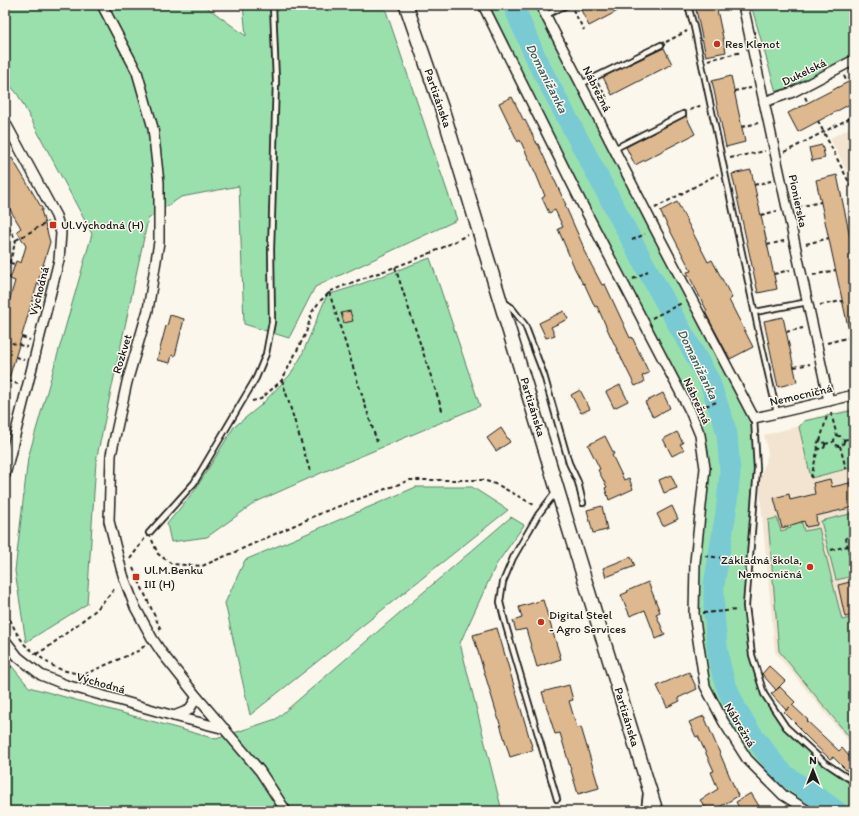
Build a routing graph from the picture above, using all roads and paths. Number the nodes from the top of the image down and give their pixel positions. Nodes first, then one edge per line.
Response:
1 (102, 5) edge
2 (273, 5) edge
3 (406, 5) edge
4 (483, 5) edge
5 (542, 5) edge
6 (569, 5) edge
7 (688, 5) edge
8 (743, 5) edge
9 (546, 15) junction
10 (694, 27) junction
11 (584, 30) dead end
12 (661, 44) joint
13 (742, 52) dead end
14 (701, 60) junction
15 (854, 60) edge
16 (595, 77) junction
17 (581, 84) junction
18 (751, 88) dead end
19 (734, 92) dead end
20 (607, 99) dead end
21 (764, 102) junction
22 (683, 114) dead end
23 (854, 116) edge
24 (5, 122) edge
25 (818, 122) dead end
26 (759, 123) dead end
27 (742, 127) dead end
28 (823, 132) junction
29 (614, 149) junction
30 (766, 150) dead end
31 (775, 155) junction
32 (722, 160) junction
33 (724, 171) junction
34 (772, 181) dead end
35 (754, 185) dead end
36 (854, 192) edge
37 (821, 202) dead end
38 (798, 207) dead end
39 (779, 210) dead end
40 (646, 212) junction
41 (761, 215) dead end
42 (5, 220) edge
43 (51, 220) dead end
44 (479, 229) junction
45 (655, 229) junction
46 (829, 238) dead end
47 (16, 240) junction
48 (632, 240) dead end
49 (785, 241) dead end
50 (806, 244) dead end
51 (767, 245) dead end
52 (10, 262) junction
53 (15, 264) dead end
54 (395, 267) junction
55 (791, 270) dead end
56 (836, 270) dead end
57 (648, 271) dead end
58 (774, 274) dead end
59 (813, 275) dead end
60 (5, 278) edge
61 (11, 278) dead end
62 (623, 284) junction
63 (329, 292) junction
64 (692, 298) junction
65 (500, 300) junction
66 (842, 301) dead end
67 (808, 302) junction
68 (820, 305) dead end
69 (755, 312) junction
70 (29, 313) dead end
71 (38, 315) dead end
72 (644, 322) junction
73 (804, 328) dead end
74 (786, 332) dead end
75 (22, 337) dead end
76 (850, 337) dead end
77 (5, 341) edge
78 (31, 341) dead end
79 (827, 343) dead end
80 (29, 347) dead end
81 (16, 357) dead end
82 (24, 360) dead end
83 (812, 363) dead end
84 (794, 367) dead end
85 (282, 380) junction
86 (8, 381) dead end
87 (18, 384) dead end
88 (854, 395) edge
89 (243, 401) junction
90 (829, 401) junction
91 (717, 402) dead end
92 (5, 406) edge
93 (9, 407) dead end
94 (690, 410) junction
95 (443, 413) dead end
96 (831, 413) dead end
97 (777, 414) junction
98 (827, 416) dead end
99 (754, 418) junction
100 (838, 436) junction
101 (854, 437) edge
102 (844, 440) junction
103 (820, 441) junction
104 (376, 442) dead end
105 (833, 442) junction
106 (824, 444) junction
107 (840, 446) junction
108 (818, 448) junction
109 (846, 469) dead end
110 (310, 471) dead end
111 (5, 475) edge
112 (811, 478) dead end
113 (558, 490) junction
114 (583, 503) dead end
115 (542, 510) junction
116 (149, 533) junction
117 (854, 536) edge
118 (848, 546) junction
119 (831, 550) dead end
120 (854, 552) edge
121 (696, 555) junction
122 (750, 561) junction
123 (120, 568) junction
124 (747, 609) junction
125 (714, 612) dead end
126 (7, 613) dead end
127 (152, 638) junction
128 (5, 640) edge
129 (36, 654) junction
130 (197, 698) junction
131 (174, 716) junction
132 (225, 729) junction
133 (854, 782) edge
134 (647, 784) junction
135 (557, 799) dead end
136 (286, 811) edge
137 (644, 811) edge
138 (656, 811) edge
139 (808, 811) edge

1 - 123 street, Rozkvet
2 - 89 lane
3 - 44 main road, Partizánska
4 - 62 street, Nábrežná
5 - 9 street, Nábrežná
6 - 9 lane
6 - 11 path
7 - 10 lane
8 - 21 street, Pionierska
9 - 17 street, Nábrežná
10 - 12 path
10 - 14 lane
12 - 16 lane
13 - 14 path
14 - 32 lane
15 - 21 street, Dukelská
16 - 17 lane
16 - 20 path
17 - 29 street, Nábrežná
18 - 19 path
21 - 31 street, Pionierska
22 - 29 lane
23 - 28 path
24 - 111 street, Východná
25 - 28 path
26 - 27 path
28 - 31 path
28 - 36 path
29 - 40 street, Nábrežná
30 - 32 path
31 - 67 street, Pionierska
32 - 33 lane
33 - 40 path
33 - 69 lane
34 - 35 path
37 - 38 path
39 - 41 path
40 - 45 street, Nábrežná
42 - 47 path
43 - 47 path
44 - 54 path
44 - 65 main road, Partizánska
45 - 48 path
45 - 64 street, Nábrežná
46 - 50 path
47 - 52 path
49 - 51 path
52 - 53 path
52 - 60 path
54 - 63 path
54 - 95 path
55 - 58 path
56 - 59 path
57 - 62 path
60 - 61 path
62 - 72 street, Nábrežná
63 - 85 path
63 - 104 path
64 - 72 path
64 - 99 street, Nábrežná
65 - 113 main road, Partizánska
65 - 114 lane
66 - 68 path
67 - 69 lane
67 - 90 street, Pionierska
69 - 97 lane
70 - 71 path
72 - 94 street, Nábrežná
73 - 74 path
75 - 78 path
76 - 79 path
77 - 80 path
81 - 82 path
83 - 84 path
85 - 89 path
85 - 110 path
86 - 87 path
88 - 90 street, Nemocničná
89 - 116 lane
90 - 97 street, Nemocničná
91 - 94 path
92 - 93 path
94 - 121 street, Nábrežná
96 - 100 path
97 - 99 street, Nemocničná
98 - 103 path
99 - 122 lane
100 - 102 path
100 - 105 path
101 - 102 path
102 - 107 path
103 - 106 path
103 - 108 path
105 - 106 path
105 - 107 path
106 - 108 path
107 - 109 path
108 - 112 path
113 - 115 lane
113 - 134 main road, Partizánska
115 - 116 path
115 - 135 lane
116 - 127 path
117 - 118 path
118 - 119 path
118 - 120 path
121 - 122 path
121 - 139 street, Nábrežná
122 - 124 lane
123 - 127 street, Rozkvet
123 - 129 path
124 - 125 path
124 - 133 lane
126 - 129 path
127 - 129 path
127 - 130 street, Rozkvet
128 - 131 street, Východná
130 - 131 street
130 - 132 street, Rozkvet
131 - 132 street, Východná
132 - 136 street, Rozkvet
134 - 137 lane
134 - 138 main road, Partizánska

